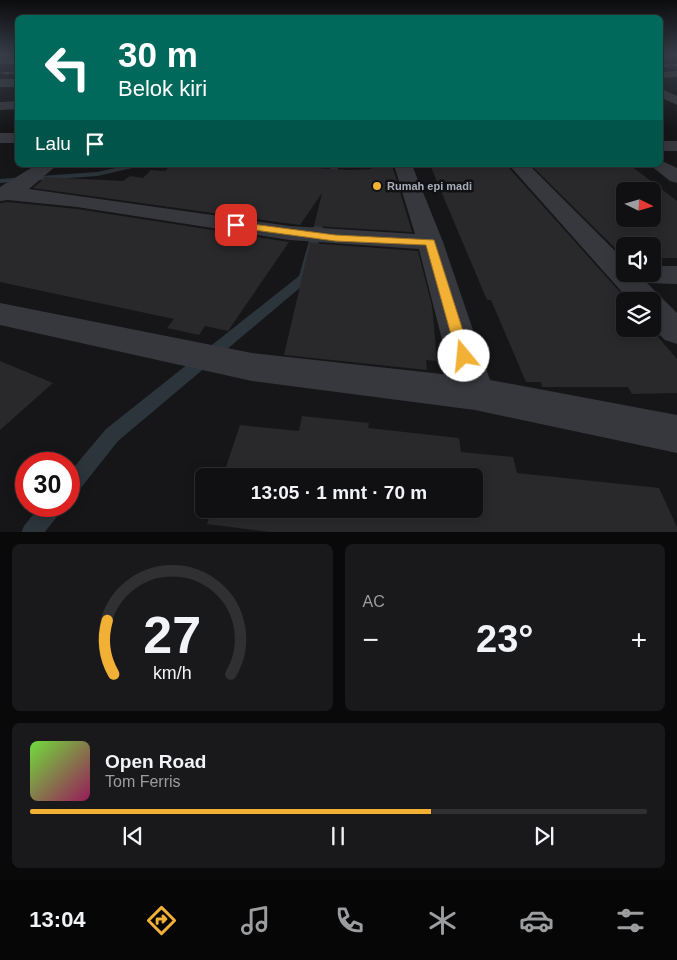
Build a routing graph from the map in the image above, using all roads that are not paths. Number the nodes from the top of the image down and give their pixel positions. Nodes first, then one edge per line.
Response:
1 (0, 83) edge
2 (15, 83) edge
3 (663, 94) edge
4 (677, 101) edge
5 (0, 106) edge
6 (15, 106) edge
7 (663, 109) edge
8 (677, 109) edge
9 (0, 138) edge
10 (15, 138) edge
11 (663, 146) edge
12 (677, 146) edge
13 (404, 167) edge
14 (520, 167) edge
15 (662, 167) edge
16 (677, 177) edge
17 (17, 185) edge
18 (430, 242) junction
19 (616, 266) edge
20 (661, 275) edge
21 (677, 275) edge
22 (631, 282) edge
23 (640, 292) edge
24 (0, 314) edge
25 (661, 316) edge
26 (677, 332) edge
27 (475, 394) junction
28 (677, 434) edge

1 - 2 street
3 - 4 street
5 - 6 street
7 - 8 street
9 - 10 street
11 - 12 street
13 - 18 street
14 - 19 street
15 - 16 street
17 - 18 street
18 - 27 street
20 - 21 street
22 - 23 street
24 - 27 street
25 - 26 street
27 - 28 street

